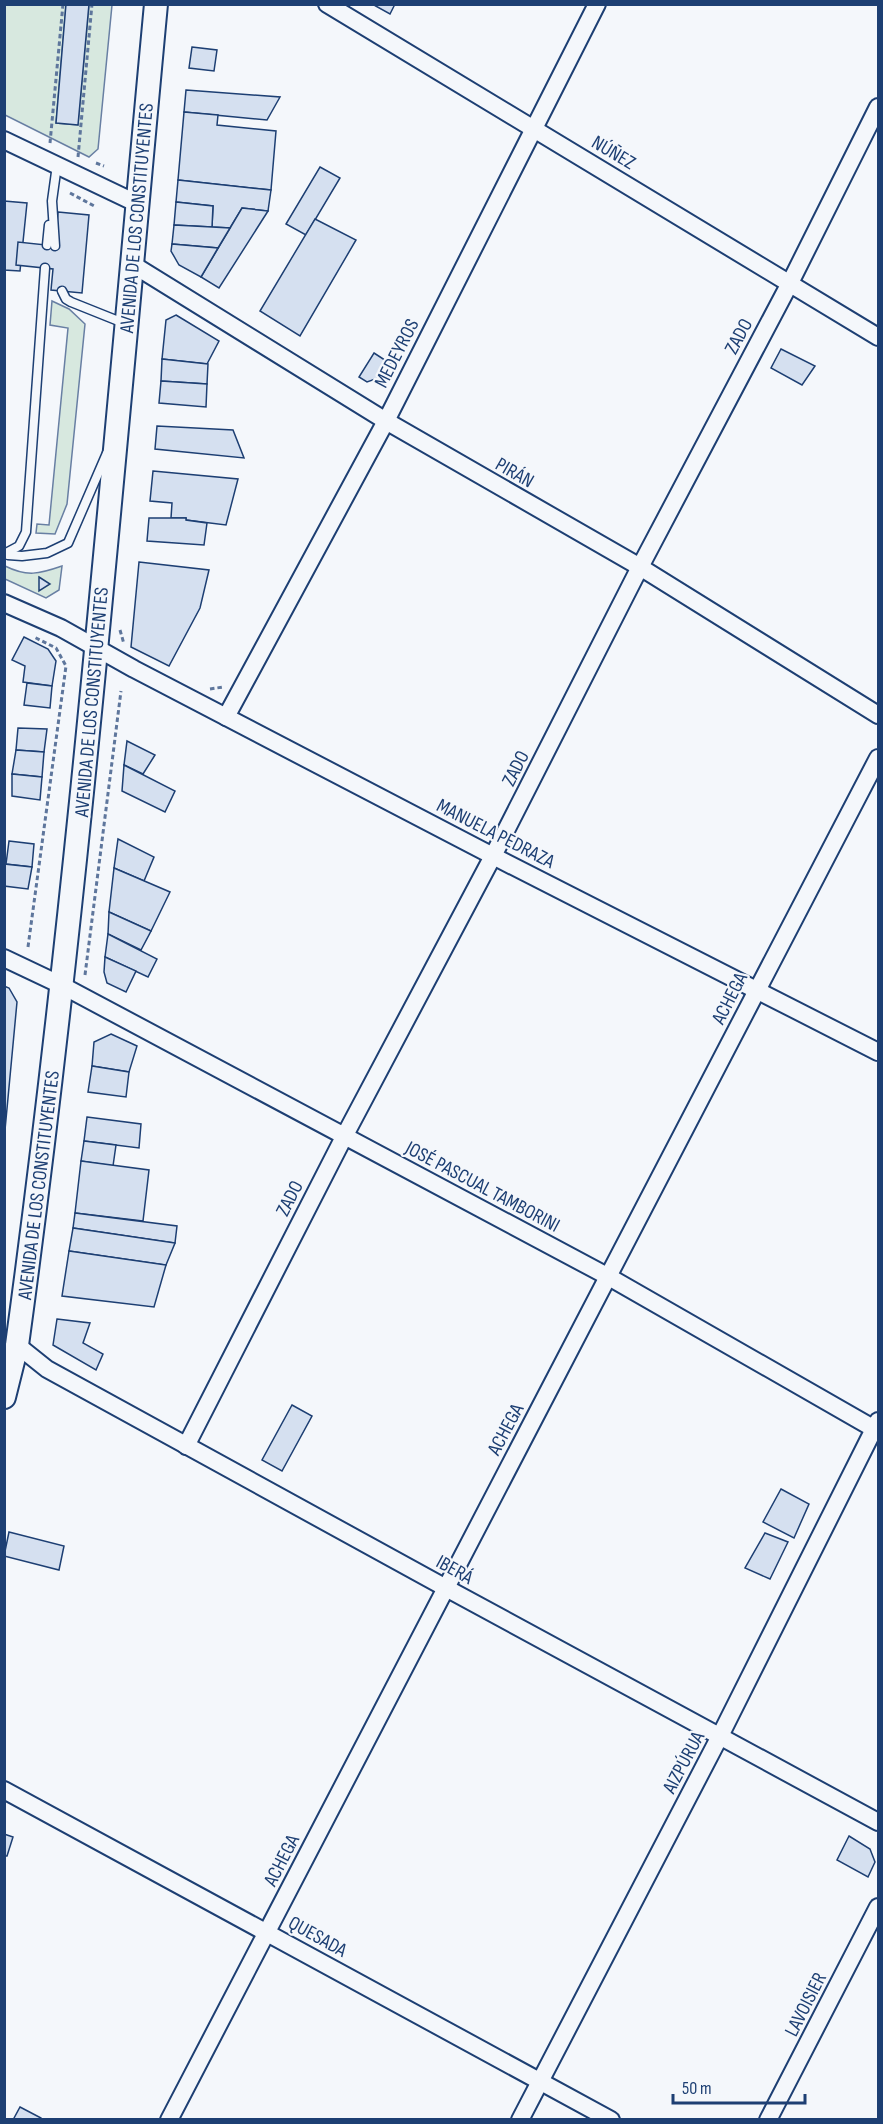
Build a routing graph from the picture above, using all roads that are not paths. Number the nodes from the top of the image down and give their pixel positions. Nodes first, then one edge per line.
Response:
1 (156, 4) edge
2 (327, 4) edge
3 (597, 4) edge
4 (879, 107) edge
5 (533, 127) junction
6 (4, 140) edge
7 (57, 165) junction
8 (138, 204) junction
9 (51, 245) dead end
10 (132, 264) junction
11 (45, 268) dead end
12 (790, 283) junction
13 (62, 291) dead end
14 (126, 324) junction
15 (879, 337) edge
16 (386, 422) junction
17 (116, 435) junction
18 (4, 554) edge
19 (640, 567) junction
20 (4, 603) edge
21 (96, 648) junction
22 (879, 715) edge
23 (226, 717) junction
24 (879, 758) edge
25 (493, 856) junction
26 (4, 958) edge
27 (63, 986) junction
28 (757, 990) junction
29 (879, 1052) edge
30 (345, 1135) junction
31 (609, 1277) junction
32 (17, 1345) junction
33 (4, 1397) edge
34 (877, 1427) edge
35 (186, 1446) junction
36 (446, 1588) junction
37 (720, 1736) junction
38 (4, 1790) edge
39 (879, 1822) edge
40 (879, 1907) edge
41 (267, 1932) junction
42 (540, 2081) junction
43 (169, 2120) edge
44 (520, 2120) edge
45 (611, 2120) edge
46 (768, 2120) edge

1 - 8 main road, AVENIDA DE LOS CONSTITUYENTES
2 - 5 street, NÚÑEZ
3 - 5 street, MEDEYROS
4 - 12 street, ZADO
5 - 12 street, NÚÑEZ
5 - 16 street, MEDEYROS
6 - 7 street
7 - 8 street
7 - 9 lane
8 - 10 main road, AVENIDA DE LOS CONSTITUYENTES
10 - 14 main road, AVENIDA DE LOS CONSTITUYENTES
10 - 16 street, PIRÁN
11 - 18 lane
12 - 15 street, NÚÑEZ
12 - 19 street, ZADO
13 - 14 lane
14 - 17 main road, AVENIDA DE LOS CONSTITUYENTES
16 - 19 street, PIRÁN
16 - 23 street, MEDEYROS
17 - 18 lane
17 - 21 main road, AVENIDA DE LOS CONSTITUYENTES
19 - 22 street, PIRÁN
19 - 25 street, ZADO
20 - 21 street, MANUELA PEDRAZA
21 - 23 street, MANUELA PEDRAZA
21 - 27 main road, AVENIDA DE LOS CONSTITUYENTES
23 - 25 street, MANUELA PEDRAZA
24 - 28 street, ACHEGA
25 - 28 street, MANUELA PEDRAZA
25 - 30 street, ZADO
26 - 27 street, JOSÉ PASCUAL TAMBORINI
27 - 30 street, JOSÉ PASCUAL TAMBORINI
27 - 32 main road, AVENIDA DE LOS CONSTITUYENTES
28 - 29 street, MANUELA PEDRAZA
28 - 31 street, ACHEGA
30 - 31 street, JOSÉ PASCUAL TAMBORINI
30 - 35 street, ZADO
31 - 34 street, JOSÉ PASCUAL TAMBORINI
31 - 36 street, ACHEGA
32 - 33 main road, AVENIDA DE LOS CONSTITUYENTES
32 - 35 street, IBERÁ
34 - 37 street, AIZPÚRUA
35 - 36 street, IBERÁ
36 - 37 street, IBERÁ
36 - 41 street, ACHEGA
37 - 39 street, IBERÁ
37 - 42 street, AIZPÚRUA
38 - 41 street, QUESADA
40 - 46 street, LAVOISIER
41 - 42 street, QUESADA
41 - 43 street, ACHEGA
42 - 44 street, AIZPÚRUA
42 - 45 street, QUESADA

